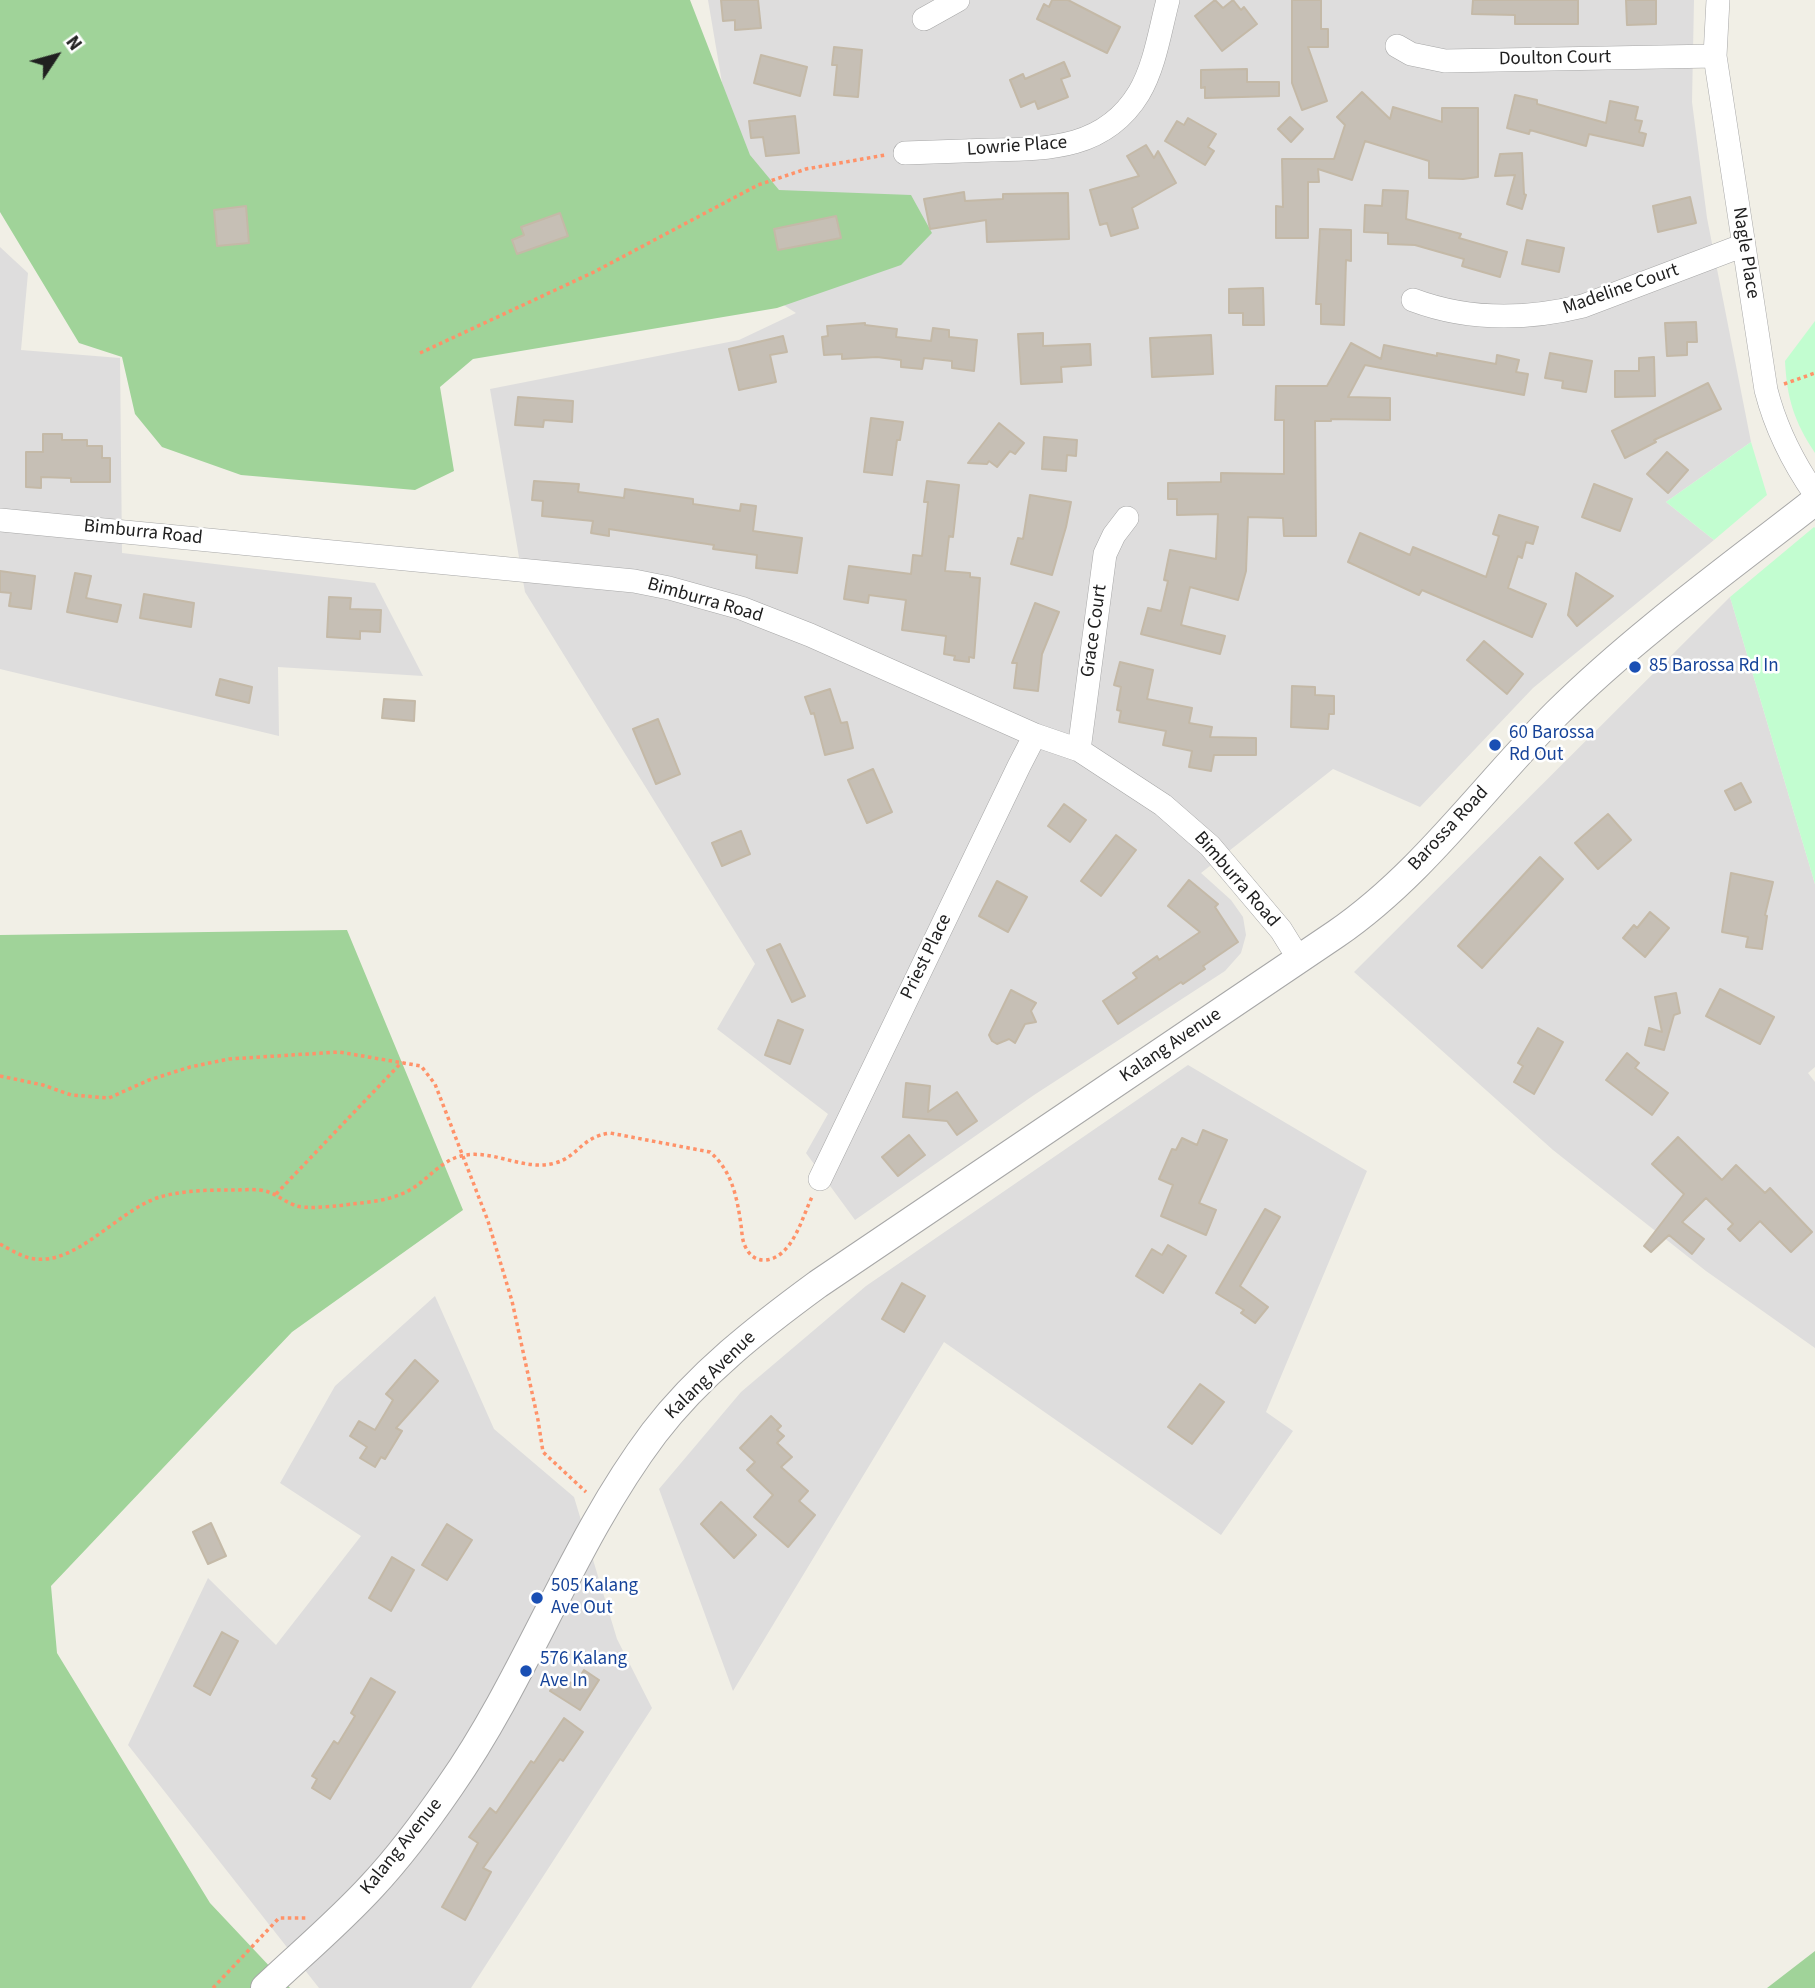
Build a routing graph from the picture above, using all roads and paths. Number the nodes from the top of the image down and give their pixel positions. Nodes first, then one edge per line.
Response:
1 (958, 0) edge
2 (1168, 0) edge
3 (1718, 0) edge
4 (924, 19) dead end
5 (1397, 46) dead end
6 (1715, 56) junction
7 (905, 153) joint
8 (1744, 245) junction
9 (1413, 300) dead end
10 (420, 353) dead end
11 (1815, 373) edge
12 (1766, 390) junction
13 (1815, 494) edge
14 (1815, 501) edge
15 (1127, 518) dead end
16 (0, 520) edge
17 (1035, 736) junction
18 (1079, 750) junction
19 (1299, 959) junction
20 (402, 1062) junction
21 (0, 1076) edge
22 (464, 1155) junction
23 (820, 1179) joint
24 (276, 1194) junction
25 (0, 1244) edge
26 (604, 1508) junction
27 (335, 1923) junction
28 (213, 1988) edge
29 (265, 1988) edge

1 - 4 street
2 - 7 street, Lowrie Place
3 - 6 street, Nagle Place
5 - 6 street, Doulton Court
6 - 8 street, Nagle Place
7 - 10 path
8 - 9 street, Madeline Court
8 - 12 street, Nagle Place
11 - 12 path
12 - 13 street, Nagle Place
14 - 19 street, Barossa Road
15 - 18 street, Grace Court
16 - 17 street, Bimburra Road
17 - 18 street, Bimburra Road
17 - 23 street, Priest Place
18 - 19 street, Bimburra Road
19 - 26 street, Kalang Avenue
20 - 21 path
20 - 22 path
20 - 24 path
22 - 23 path
22 - 24 path
22 - 26 path
24 - 25 path
26 - 27 street, Kalang Avenue
27 - 28 path
27 - 29 street, Kalang Avenue

